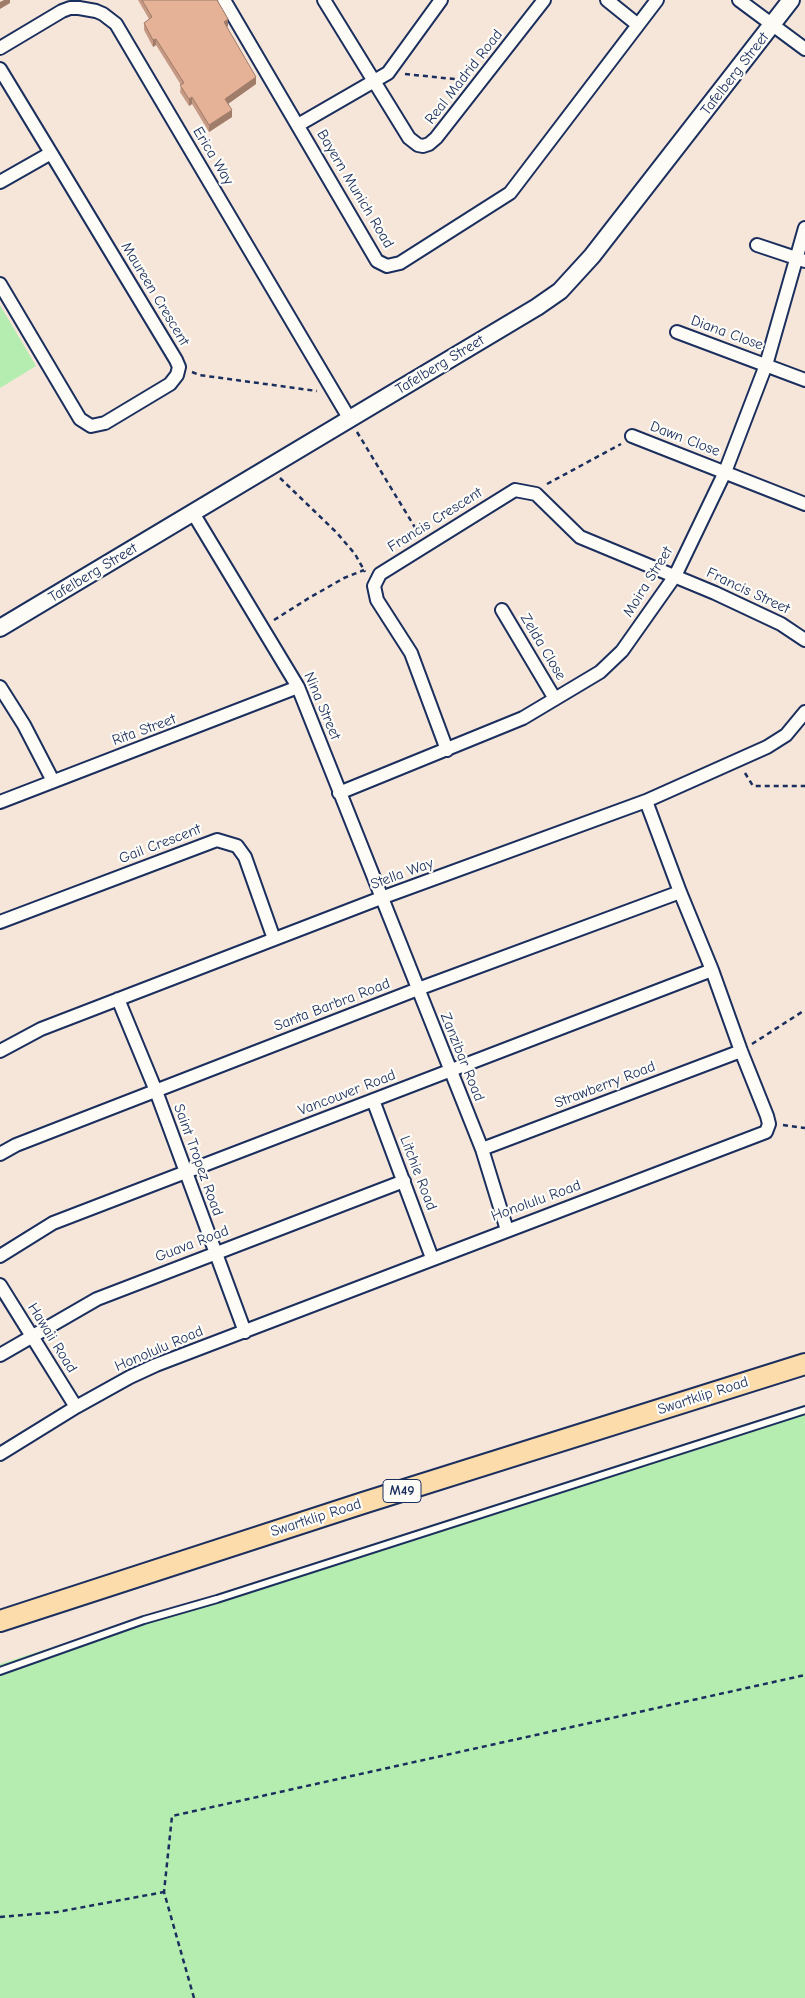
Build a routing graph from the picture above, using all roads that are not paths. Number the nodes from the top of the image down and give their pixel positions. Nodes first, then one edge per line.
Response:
1 (224, 0) edge
2 (441, 0) edge
3 (544, 0) edge
4 (607, 0) edge
5 (657, 0) edge
6 (739, 0) edge
7 (791, 0) edge
8 (325, 1) edge
9 (638, 24) junction
10 (772, 25) junction
11 (0, 48) edge
12 (805, 49) edge
13 (0, 69) edge
14 (374, 81) junction
15 (298, 124) junction
16 (51, 153) junction
17 (0, 182) edge
18 (805, 228) edge
19 (756, 245) dead end
20 (800, 260) edge
21 (0, 284) edge
22 (678, 332) dead end
23 (766, 365) junction
24 (805, 380) edge
25 (352, 423) junction
26 (632, 436) road end
27 (725, 472) junction
28 (805, 504) edge
29 (193, 513) junction
30 (675, 576) junction
31 (502, 610) dead end
32 (0, 628) edge
33 (805, 640) edge
34 (0, 687) edge
35 (298, 688) junction
36 (555, 699) junction
37 (805, 712) edge
38 (447, 750) junction
39 (53, 781) junction
40 (340, 793) junction
41 (646, 801) junction
42 (0, 802) edge
43 (680, 892) junction
44 (381, 898) junction
45 (0, 922) edge
46 (274, 939) junction
47 (712, 970) junction
48 (418, 989) junction
49 (118, 999) junction
50 (0, 1050) edge
51 (741, 1051) junction
52 (450, 1070) junction
53 (156, 1091) junction
54 (373, 1100) junction
55 (482, 1149) junction
56 (0, 1154) edge
57 (185, 1172) junction
58 (404, 1181) junction
59 (507, 1230) junction
60 (215, 1253) junction
61 (0, 1256) edge
62 (432, 1258) junction
63 (0, 1285) edge
64 (245, 1332) junction
65 (31, 1337) junction
66 (0, 1355) edge
67 (805, 1364) edge
68 (76, 1407) junction
69 (805, 1410) edge
70 (0, 1454) edge
71 (0, 1621) edge
72 (0, 1670) edge

1 - 15 street, Bayern Munich Road
2 - 14 street
3 - 14 street, Real Madrid Road
4 - 9 street
5 - 9 street, Bayern Munich Road
6 - 10 street
7 - 10 street, Tafelberg Street
8 - 14 street, Real Madrid Road
9 - 15 street, Bayern Munich Road
10 - 12 street
10 - 25 street, Tafelberg Street
11 - 25 street, Erica Way
13 - 16 street, Maureen Crescent
14 - 15 street
16 - 17 street
16 - 21 street, Maureen Crescent
18 - 20 street, Moira Street
19 - 20 street
20 - 23 street, Moira Street
22 - 23 street, Diana Close
23 - 24 street, Diana Close
23 - 27 street, Moira Street
25 - 29 street, Tafelberg Street
26 - 27 street, Dawn Close
27 - 28 street, Dawn Close
27 - 30 street, Moira Street
29 - 32 street, Tafelberg Street
29 - 35 street, Nina Street
30 - 33 street, Francis Street
30 - 36 street, Moira Street
30 - 38 street, Francis Crescent
31 - 36 street, Zelda Close
34 - 39 street
35 - 39 street, Rita Street
35 - 40 street, Nina Street
36 - 38 street, Moira Street
37 - 41 street, Stella Way
38 - 40 street, Moira Street
39 - 42 street, Rita Street
40 - 44 street, Nina Street
41 - 43 street
41 - 44 street, Stella Way
43 - 47 street
43 - 48 street, Santa Barbra Road
44 - 46 street, Stella Way
44 - 48 street, Zanzibar Road
45 - 46 street, Gail Crescent
46 - 49 street, Stella Way
47 - 51 street
47 - 52 street, Vancouver Road
48 - 52 street, Zanzibar Road
48 - 53 street, Santa Barbra Road
49 - 50 street, Stella Way
49 - 53 street, Saint Tropez Road
51 - 55 street, Strawberry Road
51 - 59 street, Honolulu Road
52 - 54 street, Vancouver Road
52 - 55 street, Zanzibar Road
53 - 56 street, Santa Barbra Road
53 - 57 street, Saint Tropez Road
54 - 57 street, Vancouver Road
54 - 58 street, Litchie Road
55 - 59 street, Zanzibar Road
57 - 60 street, Saint Tropez Road
57 - 61 street, Vancouver Road
58 - 60 street, Guava Road
58 - 62 street, Litchie Road
59 - 62 street, Honolulu Road
60 - 64 street, Saint Tropez Road
60 - 65 street, Guava Road
62 - 64 street, Honolulu Road
63 - 65 street, Hawaii Road
64 - 68 street, Honolulu Road
65 - 66 street, Guava Road
65 - 68 street, Hawaii Road
67 - 71 main road, Swartklip Road / M49
68 - 70 street, Honolulu Road
69 - 72 lane

